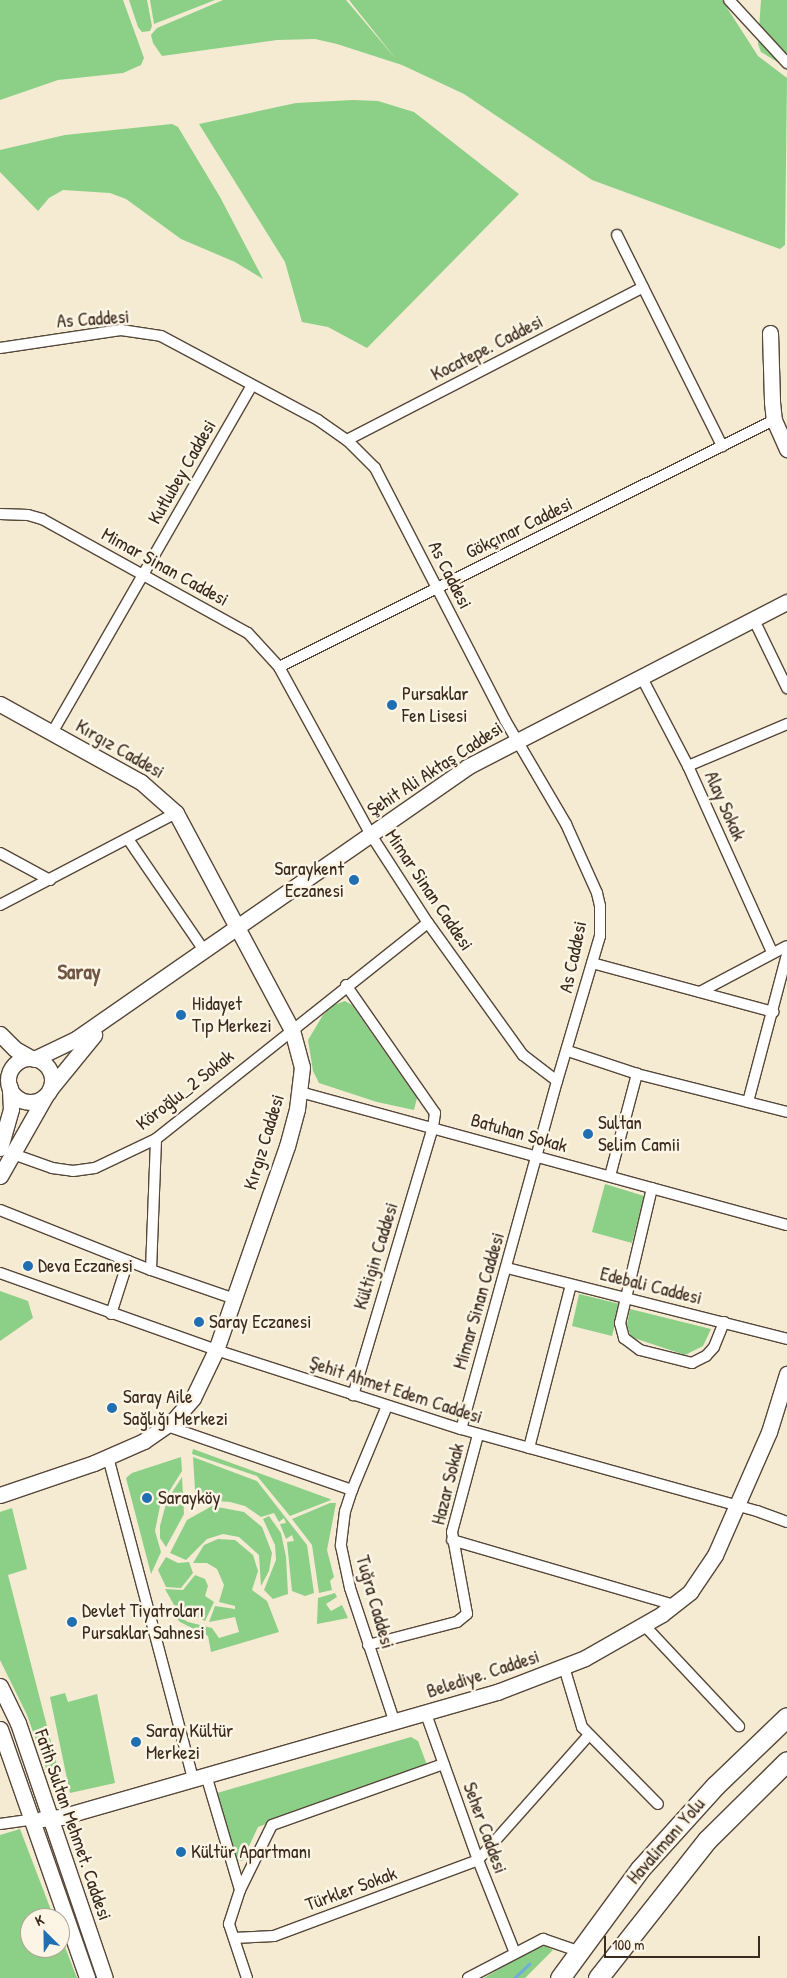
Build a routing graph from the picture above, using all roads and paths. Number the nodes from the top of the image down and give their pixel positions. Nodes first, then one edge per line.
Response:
1 (729, 0) edge
2 (787, 62) edge
3 (617, 235) dead end
4 (643, 287) junction
5 (770, 333) dead end
6 (0, 348) edge
7 (252, 385) junction
8 (774, 420) junction
9 (347, 440) junction
10 (722, 446) junction
11 (787, 449) edge
12 (0, 514) edge
13 (143, 575) junction
14 (437, 588) junction
15 (787, 602) edge
16 (754, 620) junction
17 (279, 667) junction
18 (642, 678) junction
19 (787, 688) edge
20 (0, 704) edge
21 (787, 724) edge
22 (52, 733) junction
23 (516, 740) junction
24 (688, 766) junction
25 (176, 814) junction
26 (371, 835) junction
27 (128, 839) junction
28 (0, 853) edge
29 (50, 880) junction
30 (0, 905) edge
31 (428, 923) junction
32 (239, 928) junction
33 (787, 946) edge
34 (205, 952) junction
35 (772, 952) junction
36 (787, 954) edge
37 (592, 963) junction
38 (346, 985) junction
39 (700, 992) junction
40 (126, 1005) junction
41 (774, 1012) junction
42 (292, 1030) junction
43 (0, 1034) edge
44 (568, 1051) junction
45 (32, 1059) junction
46 (0, 1066) edge
47 (637, 1074) junction
48 (557, 1081) junction
49 (9, 1084) junction
50 (48, 1092) junction
51 (300, 1092) junction
52 (748, 1102) junction
53 (787, 1112) edge
54 (433, 1127) junction
55 (156, 1139) junction
56 (4, 1146) edge
57 (537, 1157) junction
58 (0, 1176) edge
59 (610, 1176) junction
60 (652, 1188) junction
61 (0, 1210) edge
62 (787, 1225) edge
63 (128, 1261) junction
64 (507, 1268) junction
65 (151, 1270) junction
66 (0, 1273) edge
67 (571, 1285) junction
68 (232, 1298) junction
69 (626, 1299) junction
70 (111, 1314) junction
71 (724, 1322) junction
72 (787, 1339) edge
73 (216, 1350) junction
74 (787, 1374) edge
75 (353, 1395) junction
76 (387, 1406) junction
77 (167, 1426) junction
78 (461, 1430) junction
79 (478, 1435) junction
80 (529, 1448) junction
81 (108, 1457) junction
82 (352, 1490) junction
83 (0, 1495) edge
84 (739, 1506) junction
85 (787, 1522) edge
86 (452, 1540) junction
87 (674, 1605) junction
88 (644, 1625) junction
89 (368, 1645) junction
90 (564, 1667) junction
91 (0, 1686) edge
92 (426, 1714) junction
93 (787, 1717) edge
94 (394, 1723) junction
95 (739, 1726) dead end
96 (0, 1729) edge
97 (588, 1736) junction
98 (787, 1761) edge
99 (443, 1764) junction
100 (199, 1777) junction
101 (658, 1804) dead end
102 (42, 1819) junction
103 (0, 1824) edge
104 (478, 1860) junction
105 (240, 1890) junction
106 (234, 1938) junction
107 (577, 1951) junction
108 (515, 1953) junction
109 (87, 1978) edge
110 (105, 1978) edge
111 (247, 1978) edge
112 (468, 1978) edge
113 (560, 1978) edge
114 (598, 1978) edge

1 - 2 street
3 - 4 street
4 - 9 street, Kocatepe. Caddesi
4 - 10 street
5 - 8 street
6 - 7 street, As Caddesi
7 - 9 street, As Caddesi
7 - 13 street, Kutlubey Caddesi
8 - 10 street, Gökçınar Caddesi
8 - 11 street
9 - 14 street, As Caddesi
10 - 14 street, Gökçınar Caddesi
12 - 13 street, Mimar Sinan Caddesi
13 - 17 street, Mimar Sinan Caddesi
13 - 22 street, Kutlubey Caddesi
14 - 17 street, Gökçınar Caddesi
14 - 23 street, As Caddesi
15 - 16 street, Şehit Ali Aktaş Caddesi
16 - 18 street, Şehit Ali Aktaş Caddesi
16 - 19 street
17 - 26 street, Mimar Sinan Caddesi
18 - 23 street, Şehit Ali Aktaş Caddesi
18 - 24 street, Alay Sokak
20 - 22 street, Kırgız Caddesi
21 - 24 street
22 - 25 street, Kırgız Caddesi
23 - 26 street, Şehit Ali Aktaş Caddesi
23 - 37 street, As Caddesi
24 - 35 street, Alay Sokak
25 - 27 street
25 - 32 street, Kırgız Caddesi
26 - 31 street, Mimar Sinan Caddesi
26 - 32 street, Şehit Ali Aktaş Caddesi
27 - 29 street
27 - 34 street
28 - 29 street
29 - 30 street
31 - 38 street, Köroğlu_2 Sokak
31 - 48 street, Mimar Sinan Caddesi
32 - 34 street, Şehit Ali Aktaş Caddesi
32 - 42 street, Kırgız Caddesi
33 - 35 street
34 - 40 street, Şehit Ali Aktaş Caddesi
35 - 39 street
36 - 41 street
37 - 39 street
37 - 44 street, As Caddesi
38 - 42 street, Köroğlu_2 Sokak
38 - 54 street
39 - 41 street
40 - 45 street, Şehit Ali Aktaş Caddesi
40 - 50 street, Şehit Ali Aktaş Caddesi
41 - 52 street
42 - 51 street, Kırgız Caddesi
42 - 55 street, Köroğlu_2 Sokak
43 - 45 street
44 - 47 street
44 - 48 street, As Caddesi
45 - 49 street, Şehit Ali Aktaş Caddesi
45 - 50 street
46 - 49 street
47 - 52 street
47 - 59 street
48 - 57 street, Mimar Sinan Caddesi
49 - 50 street
49 - 56 street, Şehit Ali Aktaş Caddesi
50 - 56 street, Şehit Ali Aktaş Caddesi
51 - 54 street, Batuhan Sokak
51 - 68 street, Kırgız Caddesi
52 - 53 street
54 - 57 street, Batuhan Sokak
54 - 75 street, Kültigin Caddesi
55 - 56 street, Köroğlu_2 Sokak
55 - 65 street
56 - 58 street, Şehit Ali Aktaş Caddesi
57 - 59 street, Batuhan Sokak
57 - 64 street, Mimar Sinan Caddesi
59 - 60 street, Batuhan Sokak
60 - 62 street, Batuhan Sokak
60 - 69 street
61 - 63 street
63 - 65 street
63 - 70 street
64 - 67 street, Edebali Caddesi
64 - 78 street, Mimar Sinan Caddesi
65 - 68 street
66 - 70 street, Şehit Ahmet Edem Caddesi
67 - 69 street, Edebali Caddesi
67 - 80 street
68 - 73 street, Kırgız Caddesi
69 - 71 street, Edebali Caddesi
69 - 71 street
70 - 73 street, Şehit Ahmet Edem Caddesi
71 - 72 street, Edebali Caddesi
73 - 75 street, Şehit Ahmet Edem Caddesi
73 - 77 street, Kırgız Caddesi
74 - 84 street, Belediye. Caddesi
75 - 76 street, Şehit Ahmet Edem Caddesi
76 - 78 street, Şehit Ahmet Edem Caddesi
76 - 82 street, Tuğra Caddesi
77 - 81 street, Kırgız Caddesi
77 - 82 street
78 - 79 street, Şehit Ahmet Edem Caddesi
79 - 80 street, Şehit Ahmet Edem Caddesi
79 - 86 street, Hazar Sokak
80 - 84 street, Şehit Ahmet Edem Caddesi
81 - 83 street, Kırgız Caddesi
81 - 100 street
82 - 89 street, Tuğra Caddesi
84 - 85 street, Şehit Ahmet Edem Caddesi
84 - 87 street, Belediye. Caddesi
86 - 87 street
86 - 89 street, Hazar Sokak
87 - 88 street, Belediye. Caddesi
88 - 90 street, Belediye. Caddesi
88 - 95 street
89 - 94 street, Tuğra Caddesi
90 - 92 street, Belediye. Caddesi
90 - 97 street
91 - 102 street, Fatih Sultan Mehmet. Caddesi
92 - 94 street, Belediye. Caddesi
92 - 99 street, Seher Caddesi
93 - 107 highway, Havalimanı Yolu
94 - 100 street, Belediye. Caddesi
96 - 102 street, Fatih Sultan Mehmet. Caddesi
97 - 101 street
97 - 104 street
98 - 114 highway, Havalimanı Yolu
99 - 104 street, Seher Caddesi
99 - 105 street
100 - 102 street, Belediye. Caddesi
100 - 105 street
102 - 103 street
102 - 109 street, Fatih Sultan Mehmet. Caddesi
102 - 110 street, Fatih Sultan Mehmet. Caddesi
104 - 106 street, Türkler Sokak
104 - 108 street, Seher Caddesi
105 - 106 street
106 - 111 street
107 - 108 street
107 - 113 highway, Havalimanı Yolu
108 - 112 street

